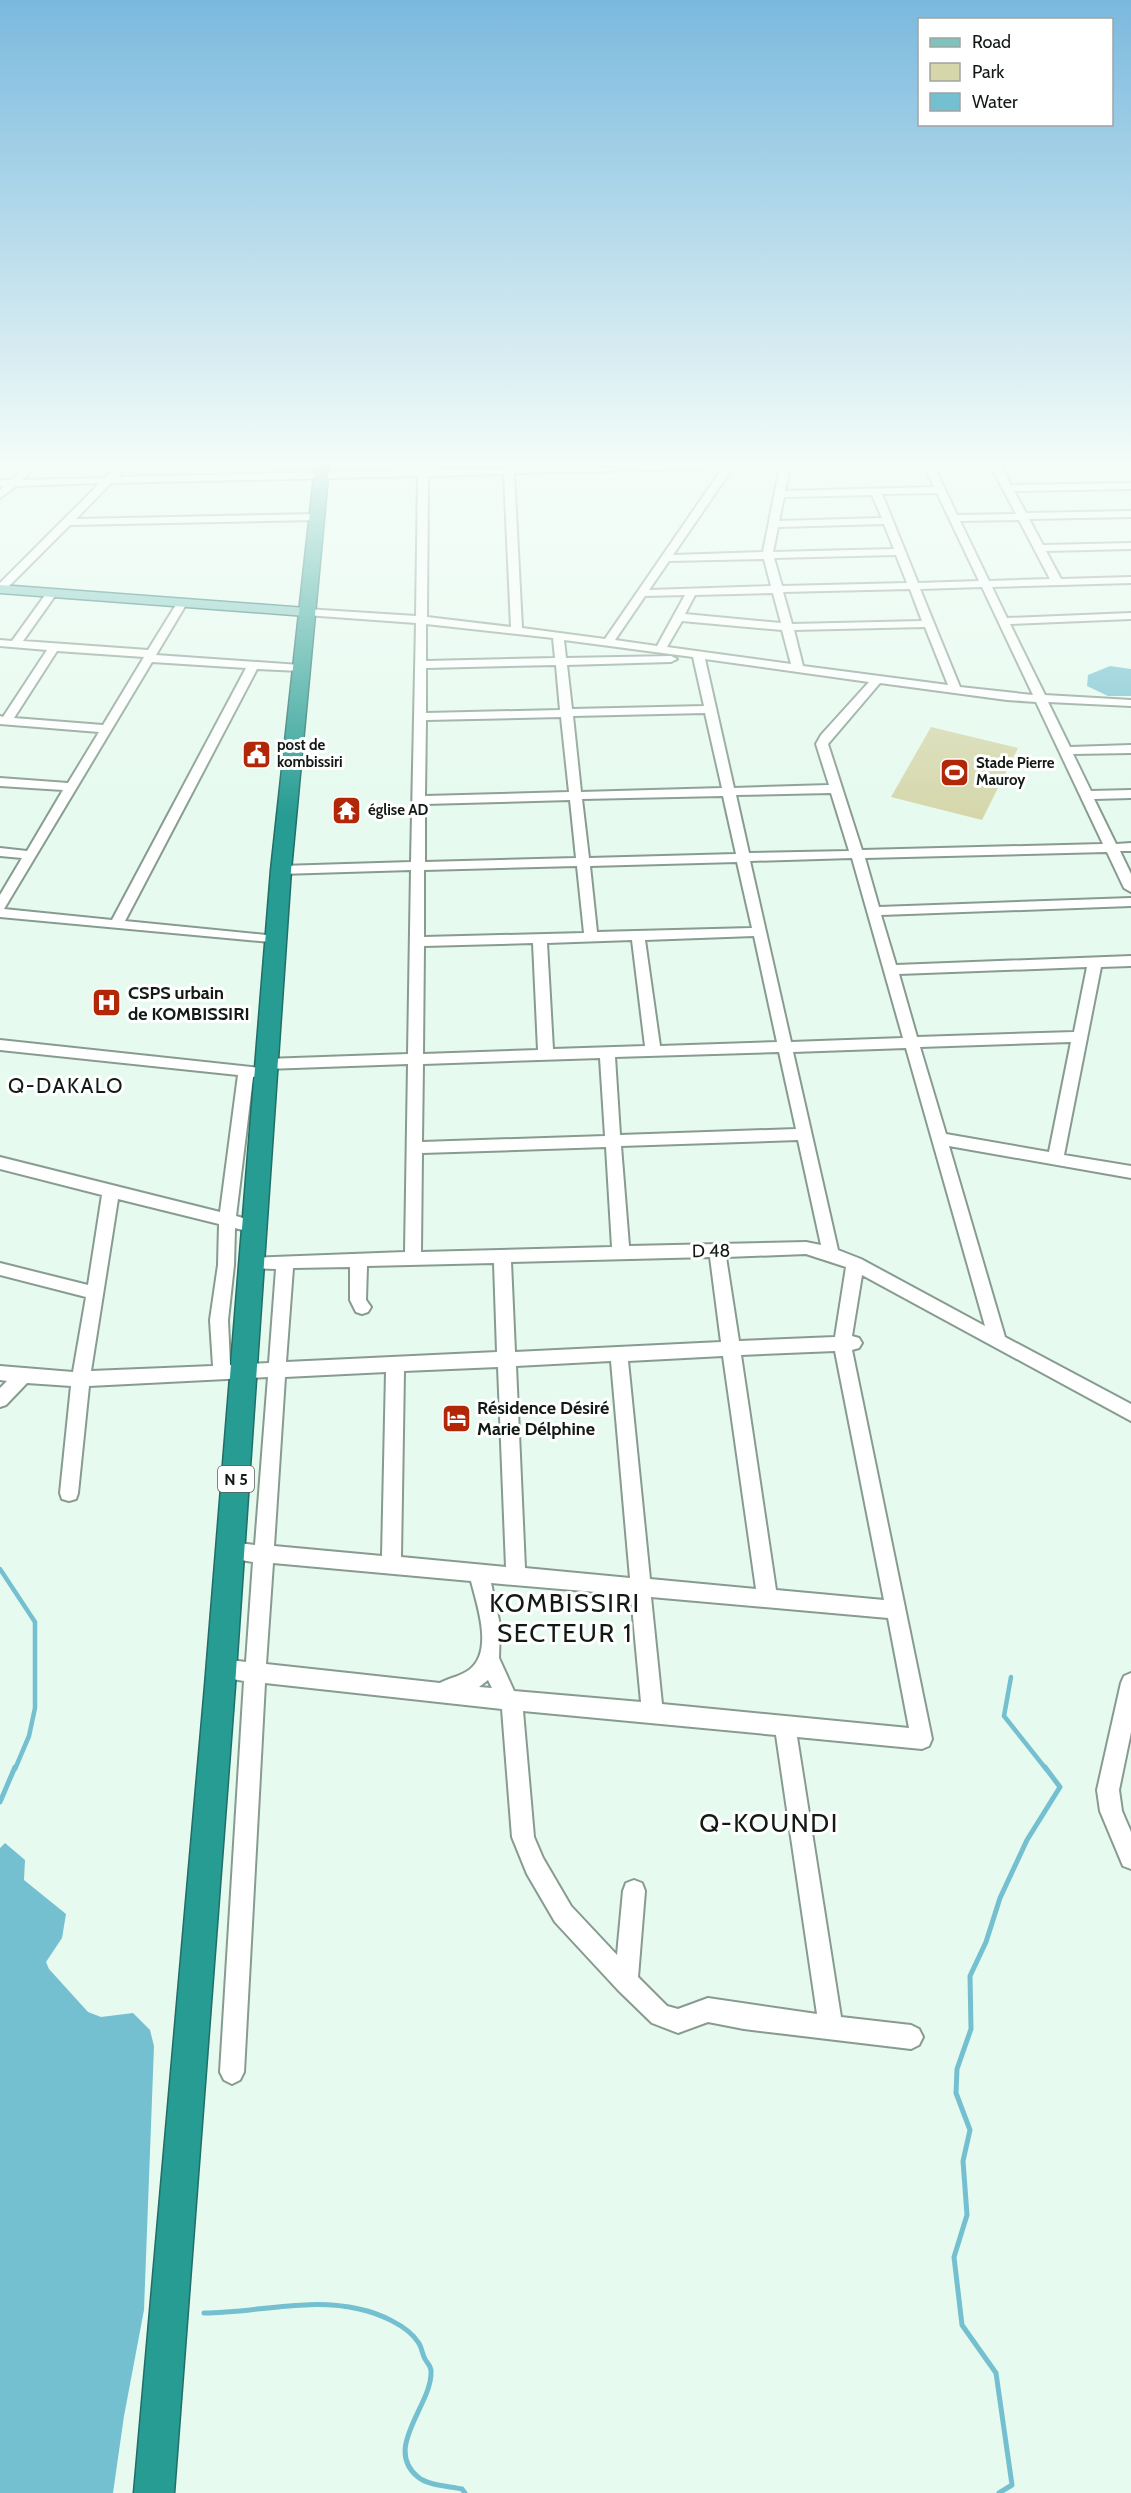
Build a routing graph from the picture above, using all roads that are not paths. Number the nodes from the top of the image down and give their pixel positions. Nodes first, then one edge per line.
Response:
1 (309, 582) edge
2 (421, 582) edge
3 (515, 582) edge
4 (649, 582) edge
5 (775, 582) edge
6 (1045, 582) edge
7 (1109, 582) edge
8 (986, 584) junction
9 (913, 585) junction
10 (1131, 588) edge
11 (0, 589) edge
12 (777, 589) junction
13 (692, 591) junction
14 (52, 593) junction
15 (642, 593) junction
16 (182, 603) junction
17 (306, 612) junction
18 (1131, 616) edge
19 (678, 617) junction
20 (420, 620) junction
21 (1004, 621) junction
22 (928, 624) junction
23 (787, 627) junction
24 (517, 630) junction
25 (558, 635) junction
26 (608, 642) junction
27 (0, 643) edge
28 (15, 644) junction
29 (54, 647) junction
30 (661, 649) junction
31 (150, 656) junction
32 (698, 656) junction
33 (561, 662) junction
34 (253, 665) junction
35 (420, 665) junction
36 (300, 668) junction
37 (798, 668) junction
38 (878, 679) junction
39 (954, 689) junction
40 (1041, 698) junction
41 (1131, 703) edge
42 (710, 709) junction
43 (566, 713) junction
44 (419, 717) junction
45 (3, 721) edge
46 (106, 729) junction
47 (1131, 749) edge
48 (1066, 751) junction
49 (0, 782) edge
50 (71, 787) junction
51 (836, 789) junction
52 (728, 792) junction
53 (1131, 794) edge
54 (1087, 795) junction
55 (575, 796) junction
56 (418, 800) junction
57 (1131, 846) edge
58 (1111, 847) junction
59 (0, 852) edge
60 (857, 854) junction
61 (31, 855) junction
62 (743, 857) junction
63 (583, 862) junction
64 (418, 866) junction
65 (281, 870) junction
66 (1131, 888) edge
67 (1131, 902) edge
68 (0, 906) edge
69 (873, 911) junction
70 (0, 913) edge
71 (117, 924) junction
72 (759, 932) junction
73 (638, 935) junction
74 (591, 937) junction
75 (540, 938) junction
76 (276, 940) junction
77 (417, 942) junction
78 (1131, 961) edge
79 (1095, 963) junction
80 (891, 970) junction
81 (1080, 1037) junction
82 (912, 1042) junction
83 (0, 1045) edge
84 (785, 1047) junction
85 (653, 1051) junction
86 (607, 1053) junction
87 (546, 1055) junction
88 (415, 1059) junction
89 (259, 1070) junction
90 (804, 1134) junction
91 (940, 1140) junction
92 (613, 1141) junction
93 (414, 1148) junction
94 (1055, 1159) junction
95 (0, 1163) edge
96 (1131, 1172) edge
97 (111, 1191) junction
98 (227, 1220) junction
99 (254, 1227) junction
100 (717, 1251) junction
101 (621, 1253) junction
102 (831, 1254) junction
103 (502, 1256) junction
104 (413, 1258) junction
105 (359, 1259) junction
106 (285, 1262) junction
107 (252, 1263) junction
108 (855, 1264) junction
109 (0, 1269) edge
110 (95, 1293) junction
111 (362, 1307) dead end
112 (998, 1341) junction
113 (848, 1344) junction
114 (731, 1349) junction
115 (619, 1354) junction
116 (507, 1359) junction
117 (395, 1364) junction
118 (277, 1369) junction
119 (233, 1371) junction
120 (0, 1373) edge
121 (23, 1376) junction
122 (81, 1379) junction
123 (0, 1400) edge
124 (1131, 1413) edge
125 (69, 1493) dead end
126 (230, 1551) junction
127 (264, 1554) junction
128 (391, 1565) junction
129 (478, 1573) junction
130 (516, 1576) junction
131 (640, 1587) junction
132 (767, 1599) junction
133 (896, 1610) junction
134 (490, 1660) junction
135 (222, 1669) junction
136 (255, 1672) junction
137 (1131, 1683) edge
138 (442, 1691) junction
139 (510, 1700) junction
140 (652, 1712) junction
141 (785, 1725) junction
142 (1131, 1858) edge
143 (634, 1892) dead end
144 (626, 1982) junction
145 (831, 2026) junction
146 (911, 2037) dead end
147 (232, 2072) dead end
148 (154, 2493) edge

1 - 17 highway, N 5
2 - 20 street
3 - 24 street
4 - 15 street
5 - 12 street
6 - 8 street
7 - 10 street
8 - 9 street
8 - 21 street
9 - 12 street
9 - 22 street
11 - 14 main road
12 - 13 street
12 - 23 street
13 - 15 street
13 - 19 street
14 - 16 main road
14 - 28 street
15 - 26 street
16 - 17 main road
16 - 31 street
17 - 20 street
17 - 36 highway, N 5
18 - 21 street
19 - 23 street
19 - 30 street
20 - 24 street
20 - 35 street
21 - 40 street
22 - 23 street
22 - 39 street
23 - 37 street
24 - 25 street
25 - 26 street
25 - 33 street
26 - 30 street
27 - 28 street
28 - 29 street
29 - 31 street
29 - 45 street
30 - 32 street
31 - 34 street
31 - 46 street
32 - 33 street
32 - 37 street
32 - 42 street
33 - 35 street
33 - 43 street
34 - 36 street
34 - 71 street
35 - 44 street
36 - 65 highway, N 5
37 - 38 street
38 - 39 street
38 - 51 street
39 - 40 street
40 - 41 street
40 - 48 street
42 - 43 street
42 - 52 street
43 - 44 street
43 - 55 street
44 - 56 street
45 - 46 street
46 - 50 street
47 - 48 street
48 - 54 street
49 - 50 street
50 - 61 street
51 - 52 street
51 - 60 street
52 - 55 street
52 - 62 street
53 - 54 street
54 - 58 street
55 - 56 street
55 - 63 street
56 - 64 street
57 - 58 street
58 - 60 street
58 - 66 street
59 - 61 street
60 - 62 street
60 - 69 street
61 - 68 street
62 - 63 street
62 - 72 street
63 - 64 street
63 - 74 street
64 - 65 street
64 - 77 street
65 - 76 highway, N 5
67 - 69 street
69 - 80 street
70 - 71 street
71 - 76 street
72 - 73 street
72 - 84 street
73 - 74 street
73 - 85 street
74 - 75 street
75 - 77 street
75 - 87 street
76 - 89 highway, N 5
77 - 88 street
78 - 79 street
79 - 80 street
79 - 81 street
80 - 82 street
81 - 82 street
81 - 94 street
82 - 84 street
82 - 91 street
83 - 89 street
84 - 85 street
84 - 90 street
85 - 86 street
86 - 87 street
86 - 92 street
87 - 88 street
88 - 89 street
88 - 93 street
89 - 98 street
89 - 99 highway, N 5
90 - 92 street
90 - 102 street
91 - 94 street
91 - 112 street
92 - 93 street
92 - 101 street
93 - 104 street
94 - 96 street
95 - 97 street
97 - 98 street
97 - 110 street
98 - 99 street
98 - 119 street
99 - 107 highway, N 5
100 - 101 street, D 48
100 - 102 street, D 48
100 - 114 street
101 - 103 street, D 48
102 - 108 street, D 48
103 - 104 street, D 48
103 - 116 street
104 - 105 street, D 48
105 - 106 street, D 48
105 - 111 street
106 - 107 street, D 48
106 - 118 street
107 - 119 highway, N 5
108 - 112 street, D 48
108 - 113 street
109 - 110 street
110 - 122 street
112 - 124 street, D 48
113 - 114 street
113 - 133 street
114 - 115 street
114 - 132 street
115 - 116 street
115 - 131 street
116 - 117 street
116 - 130 street
117 - 118 street
117 - 128 street
118 - 119 street
118 - 127 street
119 - 122 street
119 - 126 highway, N 5
120 - 121 street
121 - 122 street
121 - 123 street
122 - 125 street
126 - 127 street
126 - 135 highway, N 5
127 - 128 street
127 - 136 street
128 - 129 street
129 - 130 street
129 - 134 street
130 - 131 street
131 - 132 street
131 - 140 street
132 - 133 street
133 - 141 street
134 - 138 street
134 - 139 street
135 - 136 street
135 - 148 highway, N 5
136 - 138 street
136 - 147 street
137 - 142 street
138 - 139 street
139 - 140 street
139 - 144 street
140 - 141 street
141 - 145 street
143 - 144 street
144 - 145 street
145 - 146 street

